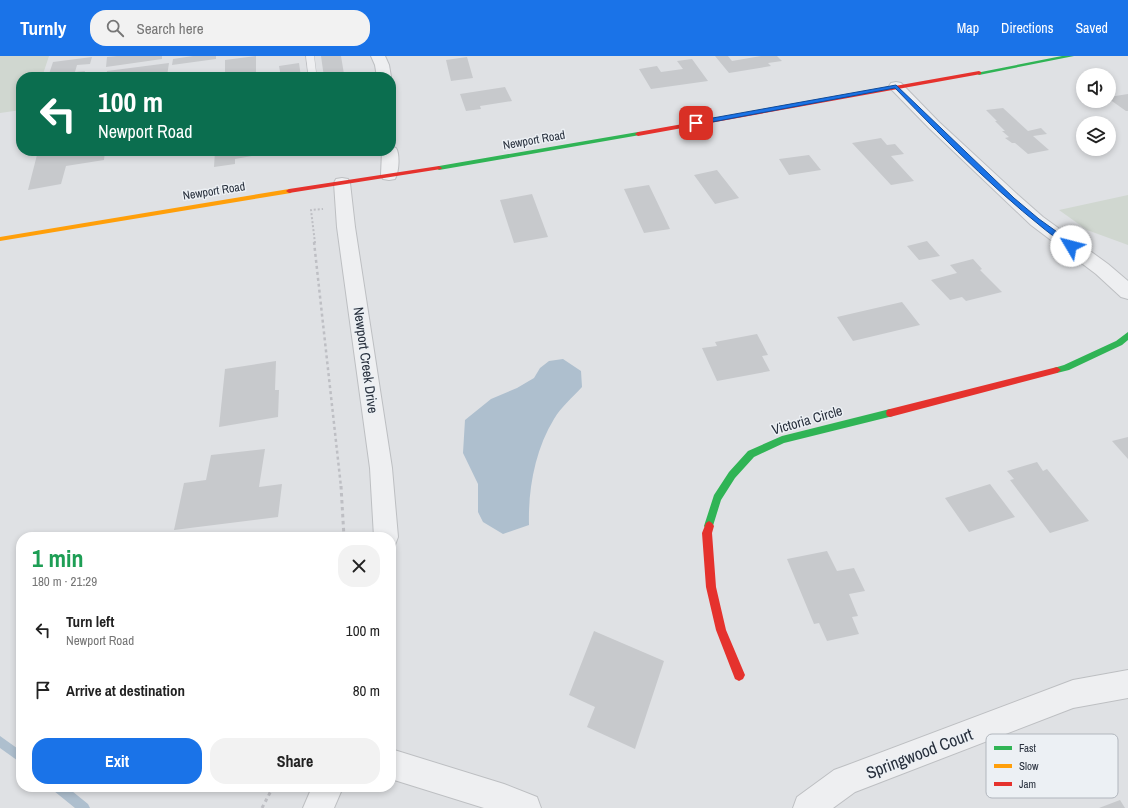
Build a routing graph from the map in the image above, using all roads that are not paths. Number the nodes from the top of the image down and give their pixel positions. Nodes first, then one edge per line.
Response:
1 (310, 56) edge
2 (378, 56) edge
3 (1071, 56) edge
4 (312, 72) dead end
5 (383, 72) edge
6 (896, 86) junction
7 (390, 156) edge
8 (389, 175) junction
9 (342, 183) junction
10 (0, 239) edge
11 (1128, 292) edge
12 (1128, 335) edge
13 (386, 532) edge
14 (739, 675) dead end
15 (1128, 684) edge
16 (396, 766) edge
17 (326, 792) edge
18 (318, 808) edge
19 (526, 808) edge
20 (808, 808) edge

1 - 4 lane
2 - 5 street
3 - 6 street, Newport Road
6 - 8 street, Newport Road
6 - 11 street
7 - 8 street
8 - 9 street, Newport Road
9 - 10 street, Newport Road
9 - 13 street, Newport Creek Drive
12 - 14 street, Victoria Circle
15 - 20 street, Springwood Court
16 - 19 street
17 - 18 street

